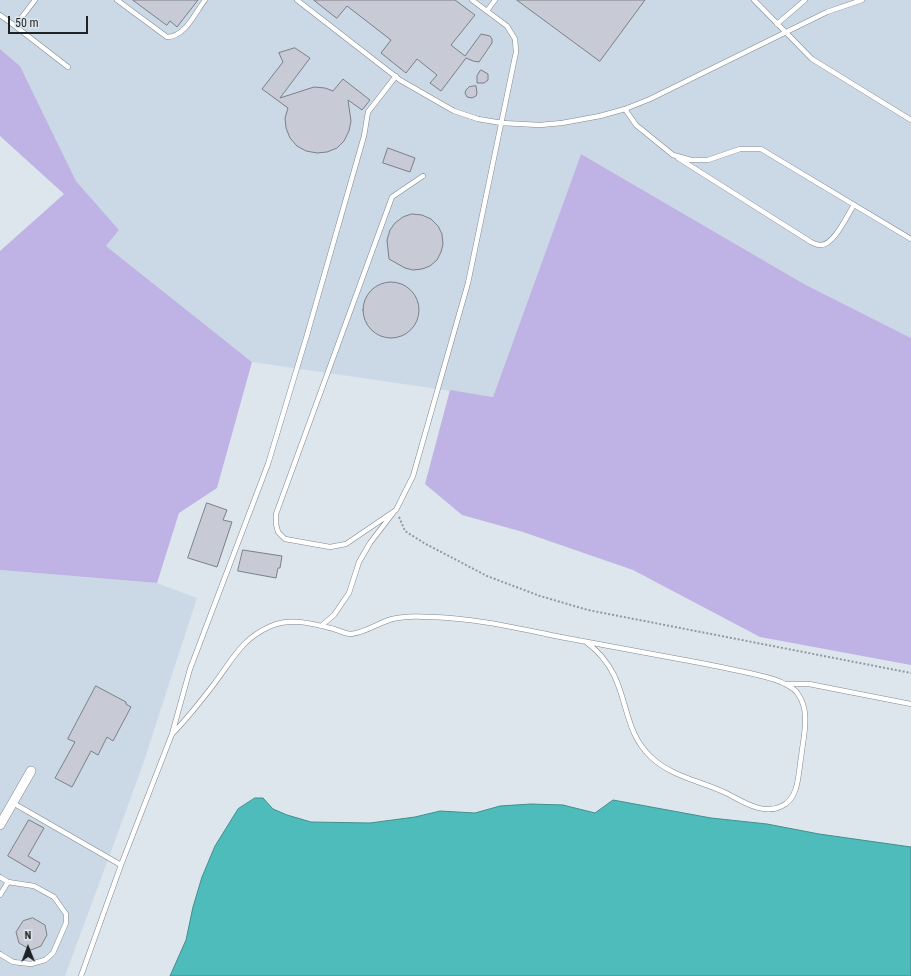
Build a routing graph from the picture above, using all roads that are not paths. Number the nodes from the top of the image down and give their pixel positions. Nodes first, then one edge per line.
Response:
1 (35, 0) edge
2 (117, 0) edge
3 (205, 0) edge
4 (297, 0) edge
5 (472, 0) edge
6 (495, 0) edge
7 (754, 0) edge
8 (805, 0) edge
9 (862, 0) edge
10 (487, 11) junction
11 (0, 15) edge
12 (777, 24) junction
13 (15, 26) junction
14 (786, 32) junction
15 (68, 67) dead end
16 (396, 76) junction
17 (625, 109) junction
18 (911, 120) edge
19 (502, 123) junction
20 (673, 155) junction
21 (423, 176) dead end
22 (854, 205) junction
23 (911, 239) edge
24 (396, 510) junction
25 (321, 626) junction
26 (586, 642) junction
27 (785, 684) junction
28 (911, 704) edge
29 (172, 734) junction
30 (31, 771) dead end
31 (13, 803) junction
32 (0, 825) edge
33 (121, 865) junction
34 (0, 877) edge
35 (8, 882) junction
36 (0, 896) edge
37 (0, 954) edge
38 (81, 976) edge

1 - 13 lane
2 - 3 lane
4 - 16 lane
5 - 10 lane
6 - 10 lane
7 - 12 lane
8 - 12 lane
9 - 14 lane
10 - 19 lane
11 - 13 lane
12 - 14 lane
13 - 15 lane
14 - 17 lane
14 - 18 lane
16 - 19 lane
16 - 29 lane
17 - 19 lane
17 - 20 lane
19 - 24 lane
20 - 22 lane
20 - 22 lane
21 - 24 lane
22 - 23 lane
24 - 25 lane
25 - 26 lane
25 - 29 lane
26 - 27 lane
26 - 27 lane
27 - 28 lane
29 - 33 lane
30 - 31 street
31 - 32 street
31 - 33 lane
33 - 38 lane
34 - 35 lane
35 - 36 lane
35 - 37 lane

